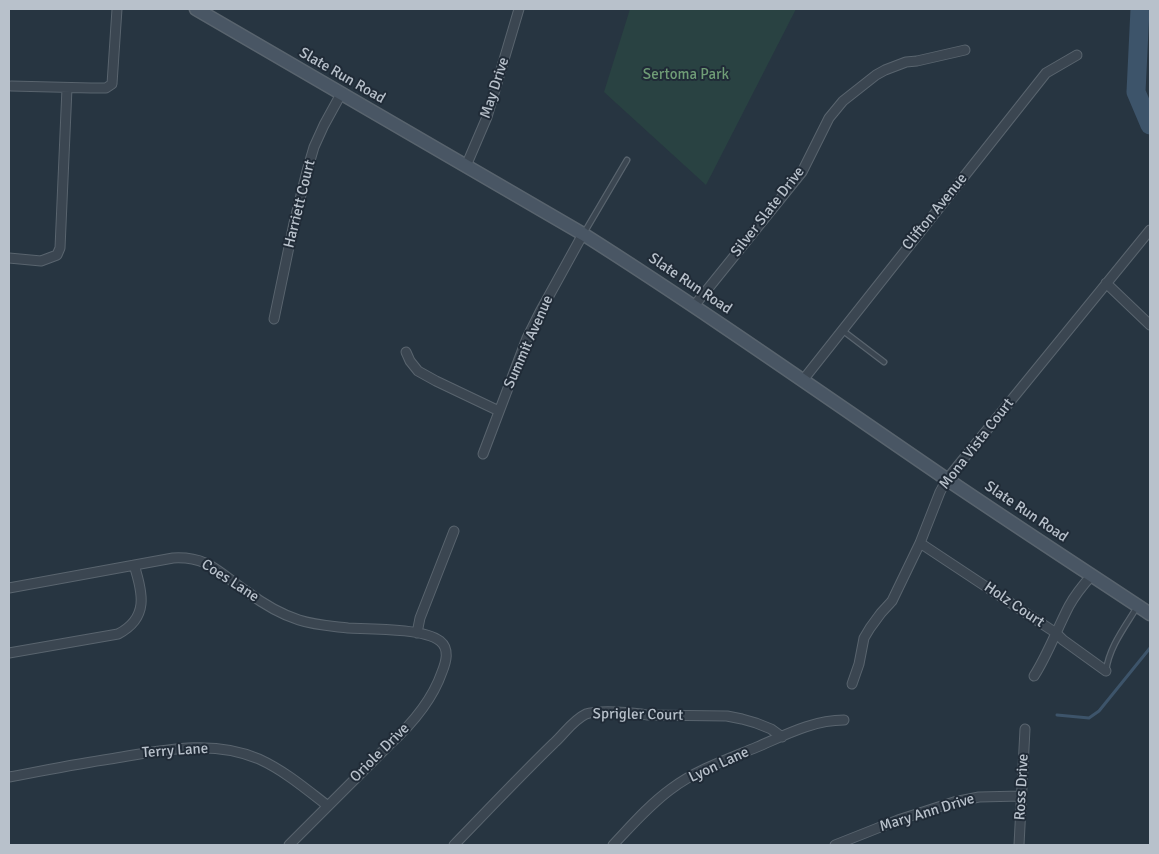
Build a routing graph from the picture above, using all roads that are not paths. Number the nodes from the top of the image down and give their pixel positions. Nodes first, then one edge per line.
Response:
1 (118, 9) edge
2 (196, 9) edge
3 (519, 9) edge
4 (212, 13) edge
5 (964, 50) dead end
6 (1077, 55) dead end
7 (12, 86) dead end
8 (67, 88) junction
9 (340, 94) junction
10 (627, 160) dead end
11 (466, 166) junction
12 (1150, 230) edge
13 (584, 234) junction
14 (9, 258) edge
15 (1106, 283) junction
16 (694, 306) junction
17 (274, 318) dead end
18 (1150, 324) edge
19 (842, 330) junction
20 (406, 352) dead end
21 (884, 362) dead end
22 (803, 380) junction
23 (500, 411) junction
24 (483, 454) dead end
25 (948, 479) junction
26 (454, 531) dead end
27 (920, 543) junction
28 (134, 565) junction
29 (1092, 575) junction
30 (9, 588) edge
31 (1138, 606) junction
32 (1150, 614) edge
33 (417, 633) junction
34 (1056, 633) junction
35 (445, 646) joint
36 (9, 653) edge
37 (1106, 670) joint
38 (1034, 676) dead end
39 (852, 684) dead end
40 (844, 720) dead end
41 (1025, 729) dead end
42 (782, 737) junction
43 (9, 777) edge
44 (1021, 796) junction
45 (328, 806) junction
46 (289, 845) edge
47 (454, 845) edge
48 (613, 845) edge
49 (834, 845) edge
50 (1019, 845) edge

1 - 8 street
2 - 4 street, Slate Run Road
3 - 11 street, May Drive
4 - 9 street, Slate Run Road
5 - 16 street, Silver Slate Drive
6 - 19 street, Clifton Avenue
7 - 8 street
8 - 14 street
9 - 11 street, Slate Run Road
9 - 17 street, Harriett Court
10 - 13 lane
11 - 13 street, Slate Run Road
12 - 15 street, Mona Vista Court
13 - 16 street, Slate Run Road
13 - 23 street, Summit Avenue
15 - 18 street
15 - 25 street, Mona Vista Court
16 - 22 street, Slate Run Road
19 - 21 lane
19 - 22 street, Clifton Avenue
20 - 23 street
22 - 25 street, Slate Run Road
23 - 24 street, Summit Avenue
25 - 27 street, Mona Vista Court
25 - 29 street, Slate Run Road
26 - 33 street
27 - 34 street, Holz Court
27 - 39 street, Mona Vista Court
28 - 30 street, Coes Lane
28 - 33 street, Coes Lane
28 - 36 street
29 - 31 street, Slate Run Road
29 - 34 street
31 - 32 street, Slate Run Road
31 - 37 lane
33 - 35 street, Coes Lane
34 - 37 street, Holz Court
34 - 38 street
35 - 45 street, Oriole Drive
40 - 42 street, Lyon Lane
41 - 44 street, Ross Drive
42 - 47 street, Sprigler Court
42 - 48 street, Lyon Lane
43 - 45 street, Terry Lane
44 - 49 street, Mary Ann Drive
44 - 50 street, Ross Drive
45 - 46 street, Oriole Drive

